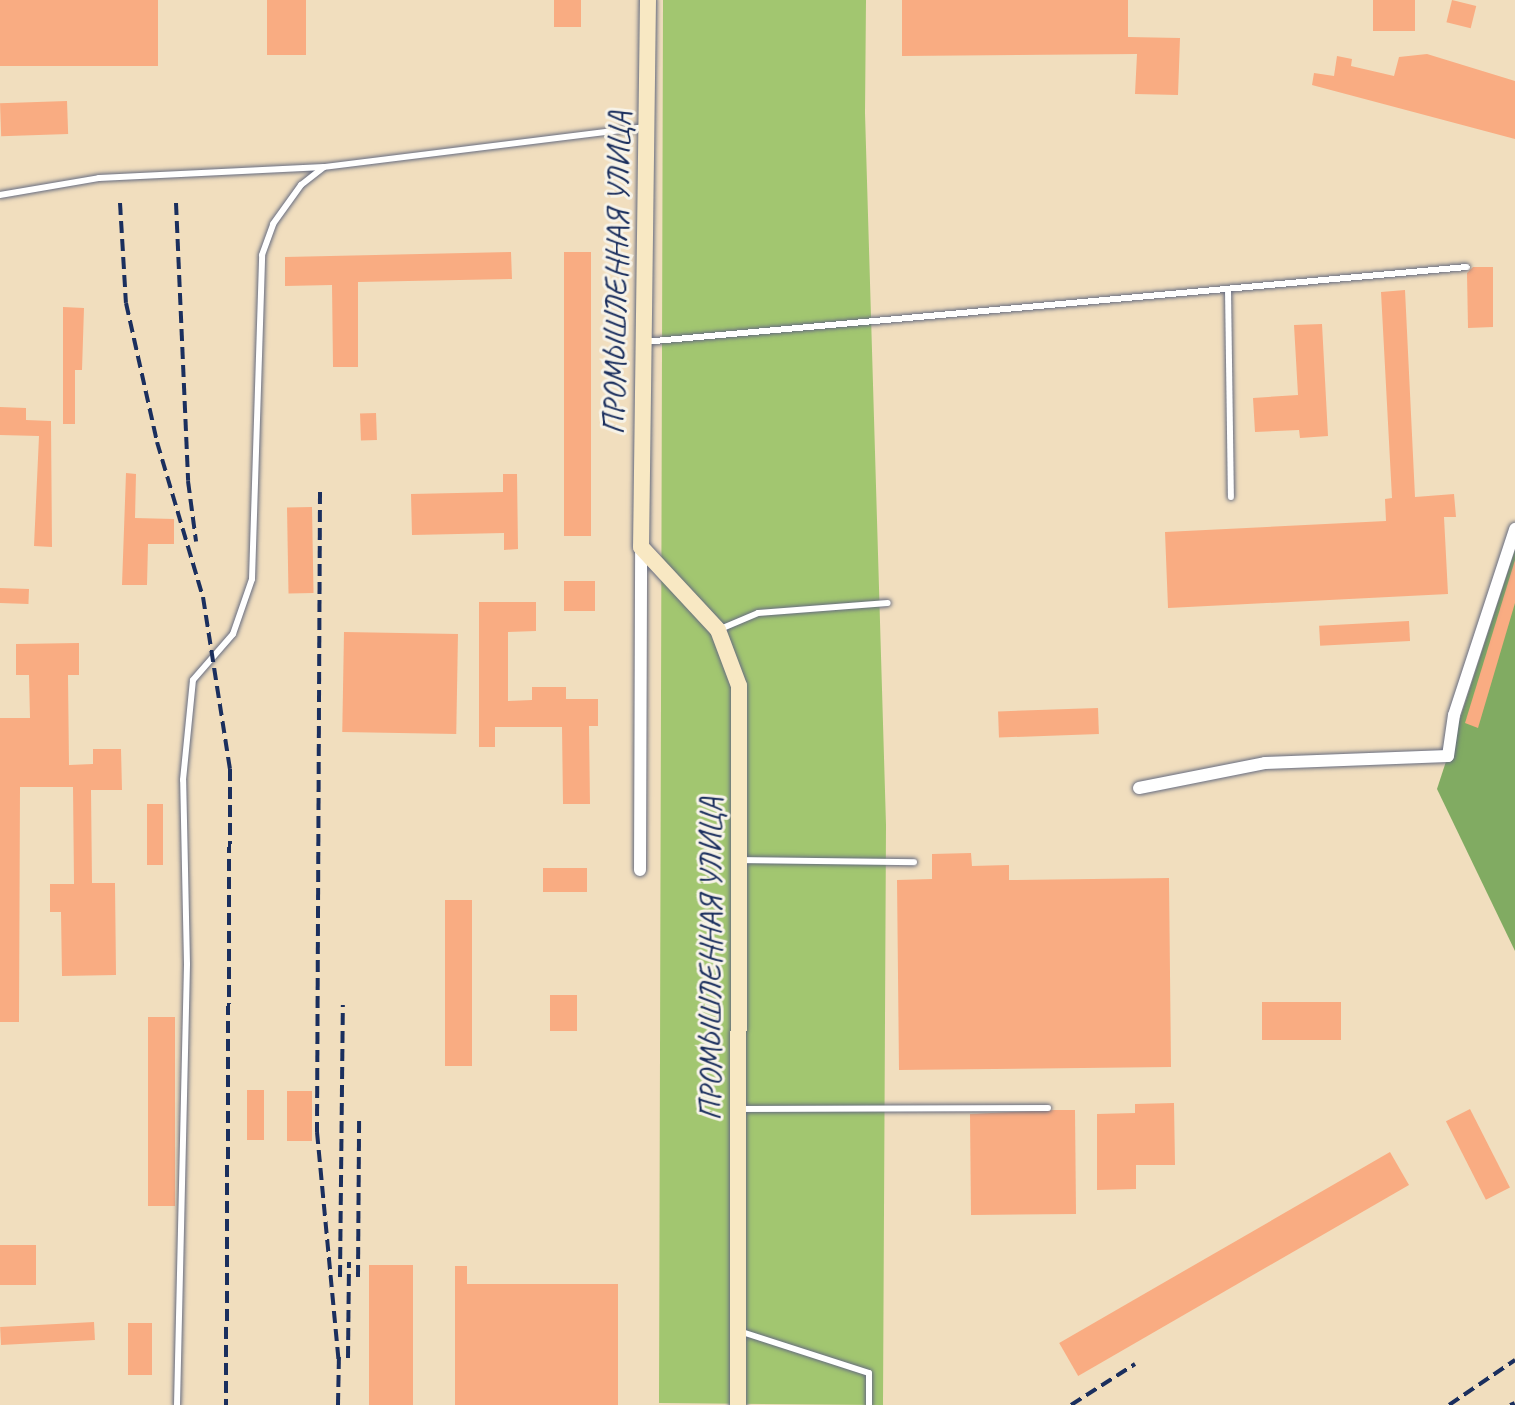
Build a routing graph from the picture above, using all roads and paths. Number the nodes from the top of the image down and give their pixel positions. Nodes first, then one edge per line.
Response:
1 (648, 0) edge
2 (646, 126) junction
3 (324, 167) junction
4 (0, 195) edge
5 (1467, 267) dead end
6 (1228, 289) junction
7 (644, 342) junction
8 (1231, 497) dead end
9 (1515, 529) edge
10 (641, 547) junction
11 (888, 603) dead end
12 (718, 630) junction
13 (1139, 788) dead end
14 (739, 860) junction
15 (914, 862) dead end
16 (640, 870) dead end
17 (1048, 1108) dead end
18 (740, 1109) junction
19 (738, 1331) junction
20 (177, 1405) edge
21 (738, 1405) edge
22 (869, 1405) edge

1 - 2 street, ПРОМЫШЛЕННАЯ УЛИЦА
2 - 3 lane
2 - 7 street, ПРОМЫШЛЕННАЯ УЛИЦА
3 - 4 lane
3 - 20 lane
5 - 6 lane
6 - 7 lane
6 - 8 lane
7 - 10 street, ПРОМЫШЛЕННАЯ УЛИЦА
9 - 13 street
10 - 12 street, ПРОМЫШЛЕННАЯ УЛИЦА
10 - 16 street, ПРОМЫШЛЕННАЯ УЛИЦА
11 - 12 lane
12 - 14 street, ПРОМЫШЛЕННАЯ УЛИЦА
14 - 15 lane
14 - 18 street, ПРОМЫШЛЕННАЯ УЛИЦА
17 - 18 lane
18 - 19 street, ПРОМЫШЛЕННАЯ УЛИЦА
19 - 21 street, ПРОМЫШЛЕННАЯ УЛИЦА
19 - 22 lane

